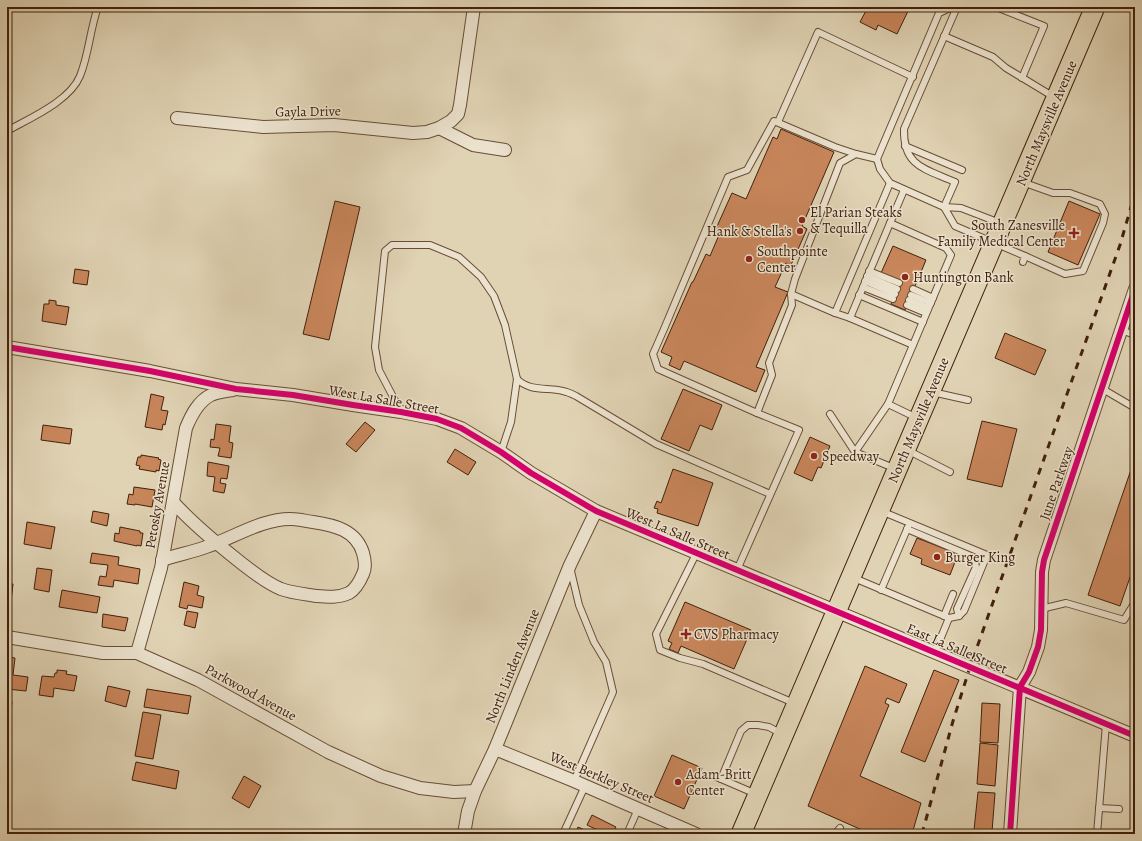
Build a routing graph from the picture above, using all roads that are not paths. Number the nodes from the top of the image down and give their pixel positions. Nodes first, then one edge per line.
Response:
1 (98, 7) edge
2 (474, 7) edge
3 (952, 7) edge
4 (957, 7) edge
5 (996, 7) edge
6 (1095, 7) edge
7 (944, 36) junction
8 (913, 76) junction
9 (1022, 78) junction
10 (1056, 98) junction
11 (177, 118) dead end
12 (778, 122) junction
13 (439, 128) junction
14 (7, 132) edge
15 (905, 146) junction
16 (505, 150) dead end
17 (856, 154) junction
18 (877, 159) junction
19 (962, 170) dead end
20 (1021, 181) junction
21 (890, 183) junction
22 (904, 190) junction
23 (944, 207) junction
24 (890, 223) junction
25 (1002, 224) junction
26 (994, 242) junction
27 (866, 279) junction
28 (1135, 289) edge
29 (792, 294) junction
30 (859, 295) junction
31 (930, 305) junction
32 (834, 313) junction
33 (850, 318) junction
34 (922, 322) junction
35 (1121, 330) junction
36 (1135, 335) edge
37 (913, 345) junction
38 (7, 346) edge
39 (517, 379) junction
40 (1101, 388) junction
41 (236, 389) junction
42 (930, 392) junction
43 (968, 400) dead end
44 (888, 404) junction
45 (1135, 408) edge
46 (401, 412) junction
47 (757, 413) junction
48 (830, 414) dead end
49 (919, 418) junction
50 (906, 449) junction
51 (501, 452) junction
52 (855, 452) junction
53 (897, 469) junction
54 (950, 472) dead end
55 (770, 494) junction
56 (173, 502) junction
57 (879, 510) junction
58 (596, 511) junction
59 (910, 523) junction
60 (907, 529) junction
61 (216, 543) junction
62 (696, 554) junction
63 (162, 560) junction
64 (570, 565) junction
65 (737, 570) junction
66 (850, 577) junction
67 (881, 590) junction
68 (953, 594) dead end
69 (1135, 602) edge
70 (1041, 609) junction
71 (836, 611) junction
72 (959, 616) junction
73 (947, 617) junction
74 (7, 637) edge
75 (935, 652) junction
76 (137, 653) junction
77 (1020, 687) junction
78 (796, 704) junction
79 (1106, 724) junction
80 (784, 734) junction
81 (1135, 736) edge
82 (495, 749) junction
83 (712, 775) dead end
84 (721, 779) junction
85 (579, 783) junction
86 (475, 791) junction
87 (757, 795) junction
88 (1099, 808) junction
89 (638, 809) junction
90 (1119, 810) dead end
91 (840, 828) dead end
92 (464, 834) edge
93 (563, 834) edge
94 (628, 834) edge
95 (696, 834) edge
96 (740, 834) edge
97 (835, 834) edge
98 (1010, 834) edge
99 (1097, 834) edge

1 - 14 lane
2 - 13 street, Gayla Drive
3 - 8 lane
4 - 7 lane
5 - 9 lane
6 - 10 main road, North Maysville Avenue
7 - 9 lane
7 - 15 lane
8 - 12 lane
8 - 18 lane
9 - 10 lane
10 - 20 main road, North Maysville Avenue
11 - 13 street, Gayla Drive
12 - 17 lane
12 - 47 lane
13 - 16 street
15 - 19 lane
15 - 23 lane
17 - 18 lane
17 - 29 lane
18 - 21 lane
20 - 25 main road, North Maysville Avenue
20 - 26 lane
21 - 22 lane
21 - 32 lane
22 - 23 lane
22 - 24 lane
23 - 25 lane
23 - 26 lane
24 - 27 lane
24 - 31 lane
25 - 26 main road, North Maysville Avenue
26 - 42 main road, North Maysville Avenue
27 - 27 lane
27 - 30 lane
28 - 35 street, June Parkway
29 - 32 lane
29 - 47 lane
30 - 33 lane
30 - 34 lane
31 - 31 lane
31 - 34 lane
32 - 33 lane
33 - 37 lane
34 - 37 lane
35 - 36 lane
35 - 40 street, June Parkway
37 - 44 lane
38 - 41 street, West La Salle Street
39 - 46 lane
39 - 51 lane
39 - 55 lane
40 - 45 lane
40 - 70 street, June Parkway
41 - 46 street, West La Salle Street
41 - 56 street, Petosky Avenue
42 - 43 lane
42 - 49 main road, North Maysville Avenue
44 - 49 lane
44 - 52 lane
46 - 51 street, West La Salle Street
47 - 55 lane
48 - 52 lane
49 - 50 main road, North Maysville Avenue
50 - 53 main road, North Maysville Avenue
50 - 54 lane
51 - 58 street, West La Salle Street
52 - 53 lane
53 - 57 main road, North Maysville Avenue
55 - 65 lane
56 - 61 street
56 - 63 street, Petosky Avenue
57 - 59 lane
57 - 66 main road, North Maysville Avenue
58 - 62 street, West La Salle Street
58 - 64 street, North Linden Avenue
59 - 60 lane
59 - 72 lane
60 - 67 lane
60 - 72 lane
61 - 61 street
61 - 63 street
62 - 65 street, West La Salle Street
62 - 78 lane
63 - 76 street, Petosky Avenue
64 - 82 street, North Linden Avenue
64 - 85 lane
65 - 71 street, West La Salle Street
66 - 67 lane
66 - 71 main road, North Maysville Avenue
67 - 73 lane
68 - 73 lane
69 - 70 lane
70 - 77 street, June Parkway
71 - 75 street, East La Salle Street
71 - 78 main road, North Maysville Avenue
72 - 73 lane
73 - 75 lane
74 - 76 street, Parkwood Avenue
75 - 77 street, East La Salle Street
76 - 86 street, Parkwood Avenue
77 - 79 street, East La Salle Street
77 - 98 street
78 - 80 main road, North Maysville Avenue
79 - 81 street, East La Salle Street
79 - 88 lane
80 - 84 lane
80 - 87 main road, North Maysville Avenue
82 - 85 street, West Berkley Street
82 - 86 street, North Linden Avenue
83 - 84 lane
84 - 87 lane
85 - 89 street, West Berkley Street
85 - 93 lane
86 - 92 street, North Linden Avenue
87 - 96 main road, North Maysville Avenue
88 - 90 lane
88 - 99 lane
89 - 94 lane
89 - 95 street, West Berkley Street
91 - 97 lane

